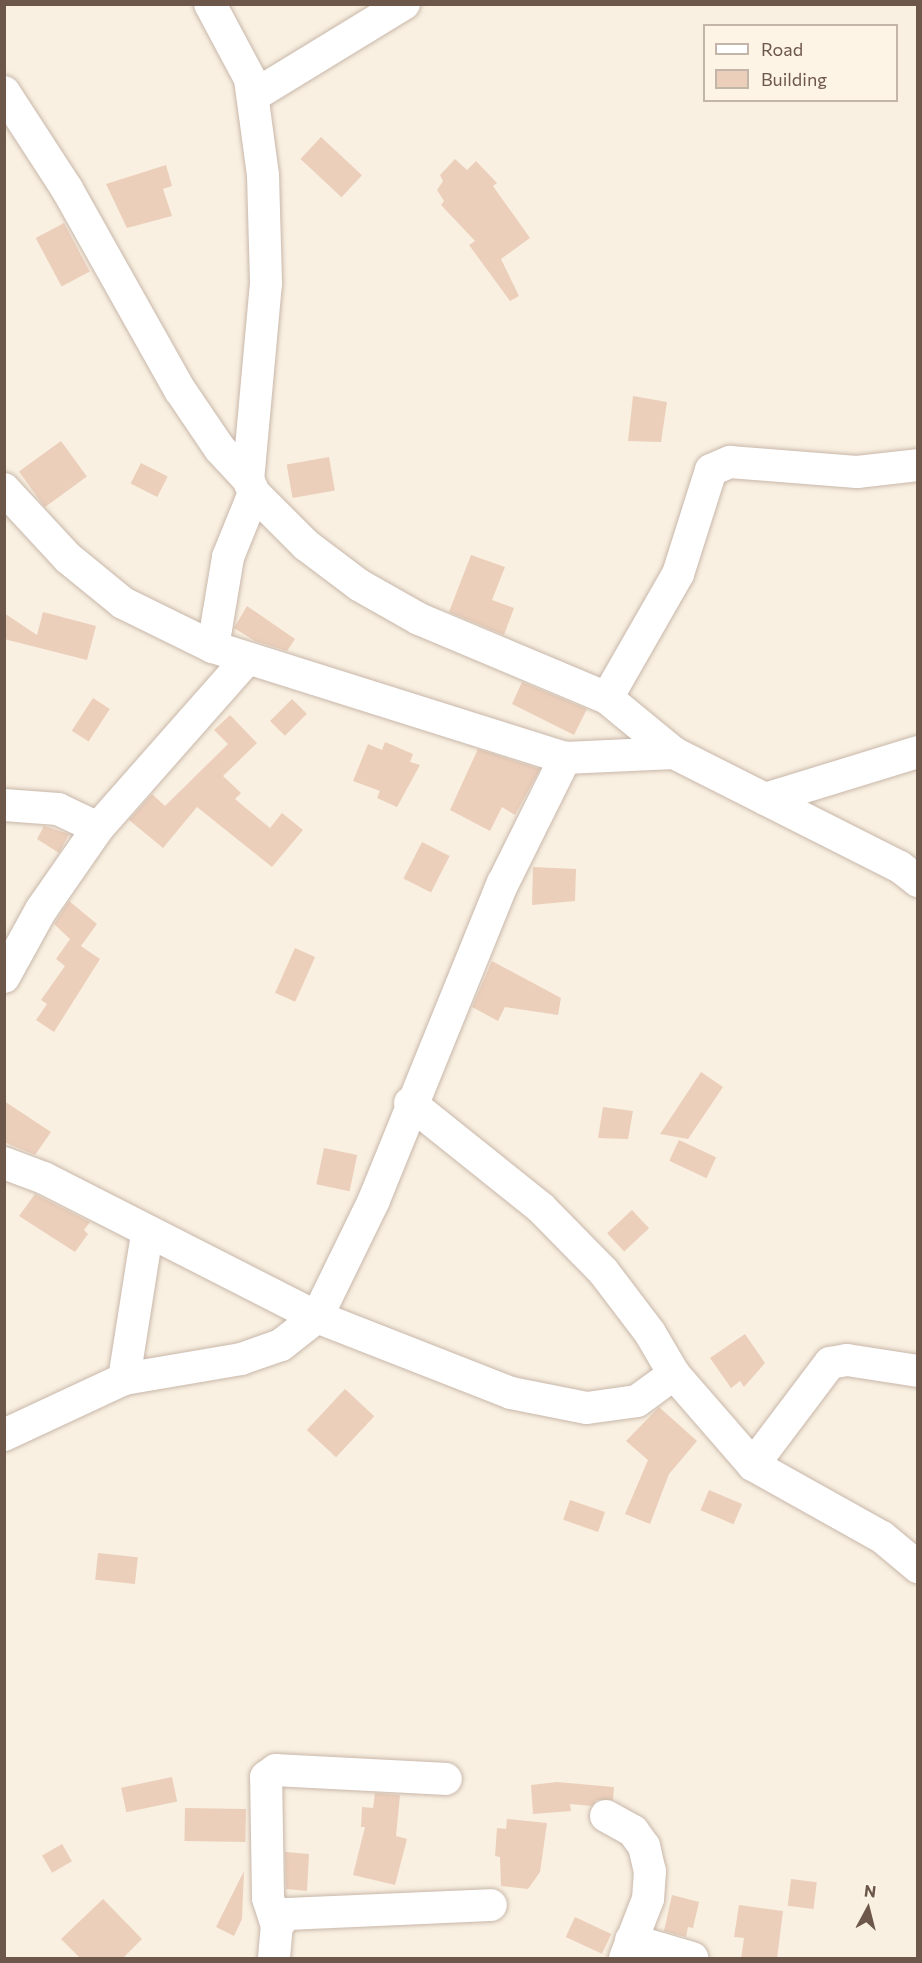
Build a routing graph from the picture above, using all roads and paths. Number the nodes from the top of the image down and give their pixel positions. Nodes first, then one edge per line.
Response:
1 (210, 4) edge
2 (404, 4) edge
3 (4, 92) edge
4 (253, 96) junction
5 (918, 465) edge
6 (251, 486) junction
7 (4, 489) edge
8 (213, 647) junction
9 (247, 660) junction
10 (607, 698) junction
11 (918, 752) edge
12 (674, 753) junction
13 (565, 758) junction
14 (765, 799) junction
15 (4, 805) edge
16 (98, 828) junction
17 (918, 881) edge
18 (4, 977) edge
19 (410, 1103) junction
20 (4, 1162) edge
21 (147, 1233) junction
22 (317, 1317) junction
23 (918, 1371) edge
24 (674, 1374) junction
25 (124, 1379) junction
26 (4, 1435) edge
27 (753, 1464) junction
28 (918, 1567) edge
29 (446, 1779) dead end
30 (606, 1816) dead end
31 (491, 1905) dead end
32 (277, 1926) junction
33 (628, 1949) edge
34 (274, 1959) edge
35 (692, 1959) edge

1 - 4 street
2 - 4 street
3 - 6 street
4 - 6 street
5 - 10 street
6 - 8 street
6 - 10 street
7 - 8 street
8 - 9 street
9 - 13 street
9 - 16 street
10 - 12 street
11 - 14 street
12 - 13 street
12 - 14 street
13 - 19 street
14 - 17 street
15 - 16 street
16 - 18 street
19 - 22 street
19 - 24 street
20 - 21 street
21 - 22 street
21 - 25 street
22 - 24 street
22 - 25 street
23 - 27 street
24 - 27 street
25 - 26 street
27 - 28 street
29 - 32 street
30 - 33 street
31 - 32 street
32 - 34 street
33 - 35 street

